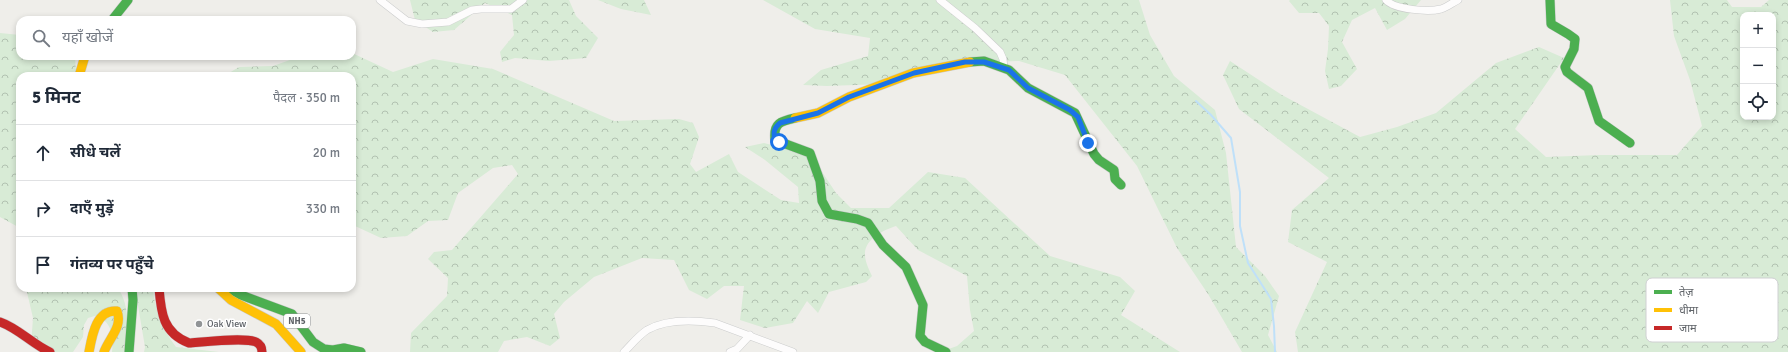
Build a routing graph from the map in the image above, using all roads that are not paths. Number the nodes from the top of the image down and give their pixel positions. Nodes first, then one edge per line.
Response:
1 (128, 0) edge
2 (380, 0) edge
3 (523, 0) edge
4 (940, 0) edge
5 (1386, 0) edge
6 (1458, 0) edge
7 (1550, 0) edge
8 (115, 16) edge
9 (84, 60) edge
10 (1004, 68) junction
11 (80, 72) edge
12 (1630, 143) dead end
13 (1121, 185) dead end
14 (132, 292) edge
15 (159, 292) edge
16 (222, 292) edge
17 (236, 292) edge
18 (0, 322) edge
19 (750, 335) junction
20 (50, 352) edge
21 (89, 352) edge
22 (104, 352) edge
23 (129, 352) edge
24 (262, 352) edge
25 (301, 352) edge
26 (360, 352) edge
27 (624, 352) edge
28 (730, 352) edge
29 (794, 352) edge
30 (946, 352) edge

1 - 8 main road
2 - 3 street
4 - 10 street
5 - 6 street
7 - 12 main road
9 - 11 main road
10 - 13 main road
10 - 30 main road
14 - 23 main road
15 - 24 main road
16 - 25 main road
17 - 26 main road, NH5
18 - 20 main road
19 - 27 street
19 - 28 street
19 - 29 street
21 - 22 main road

